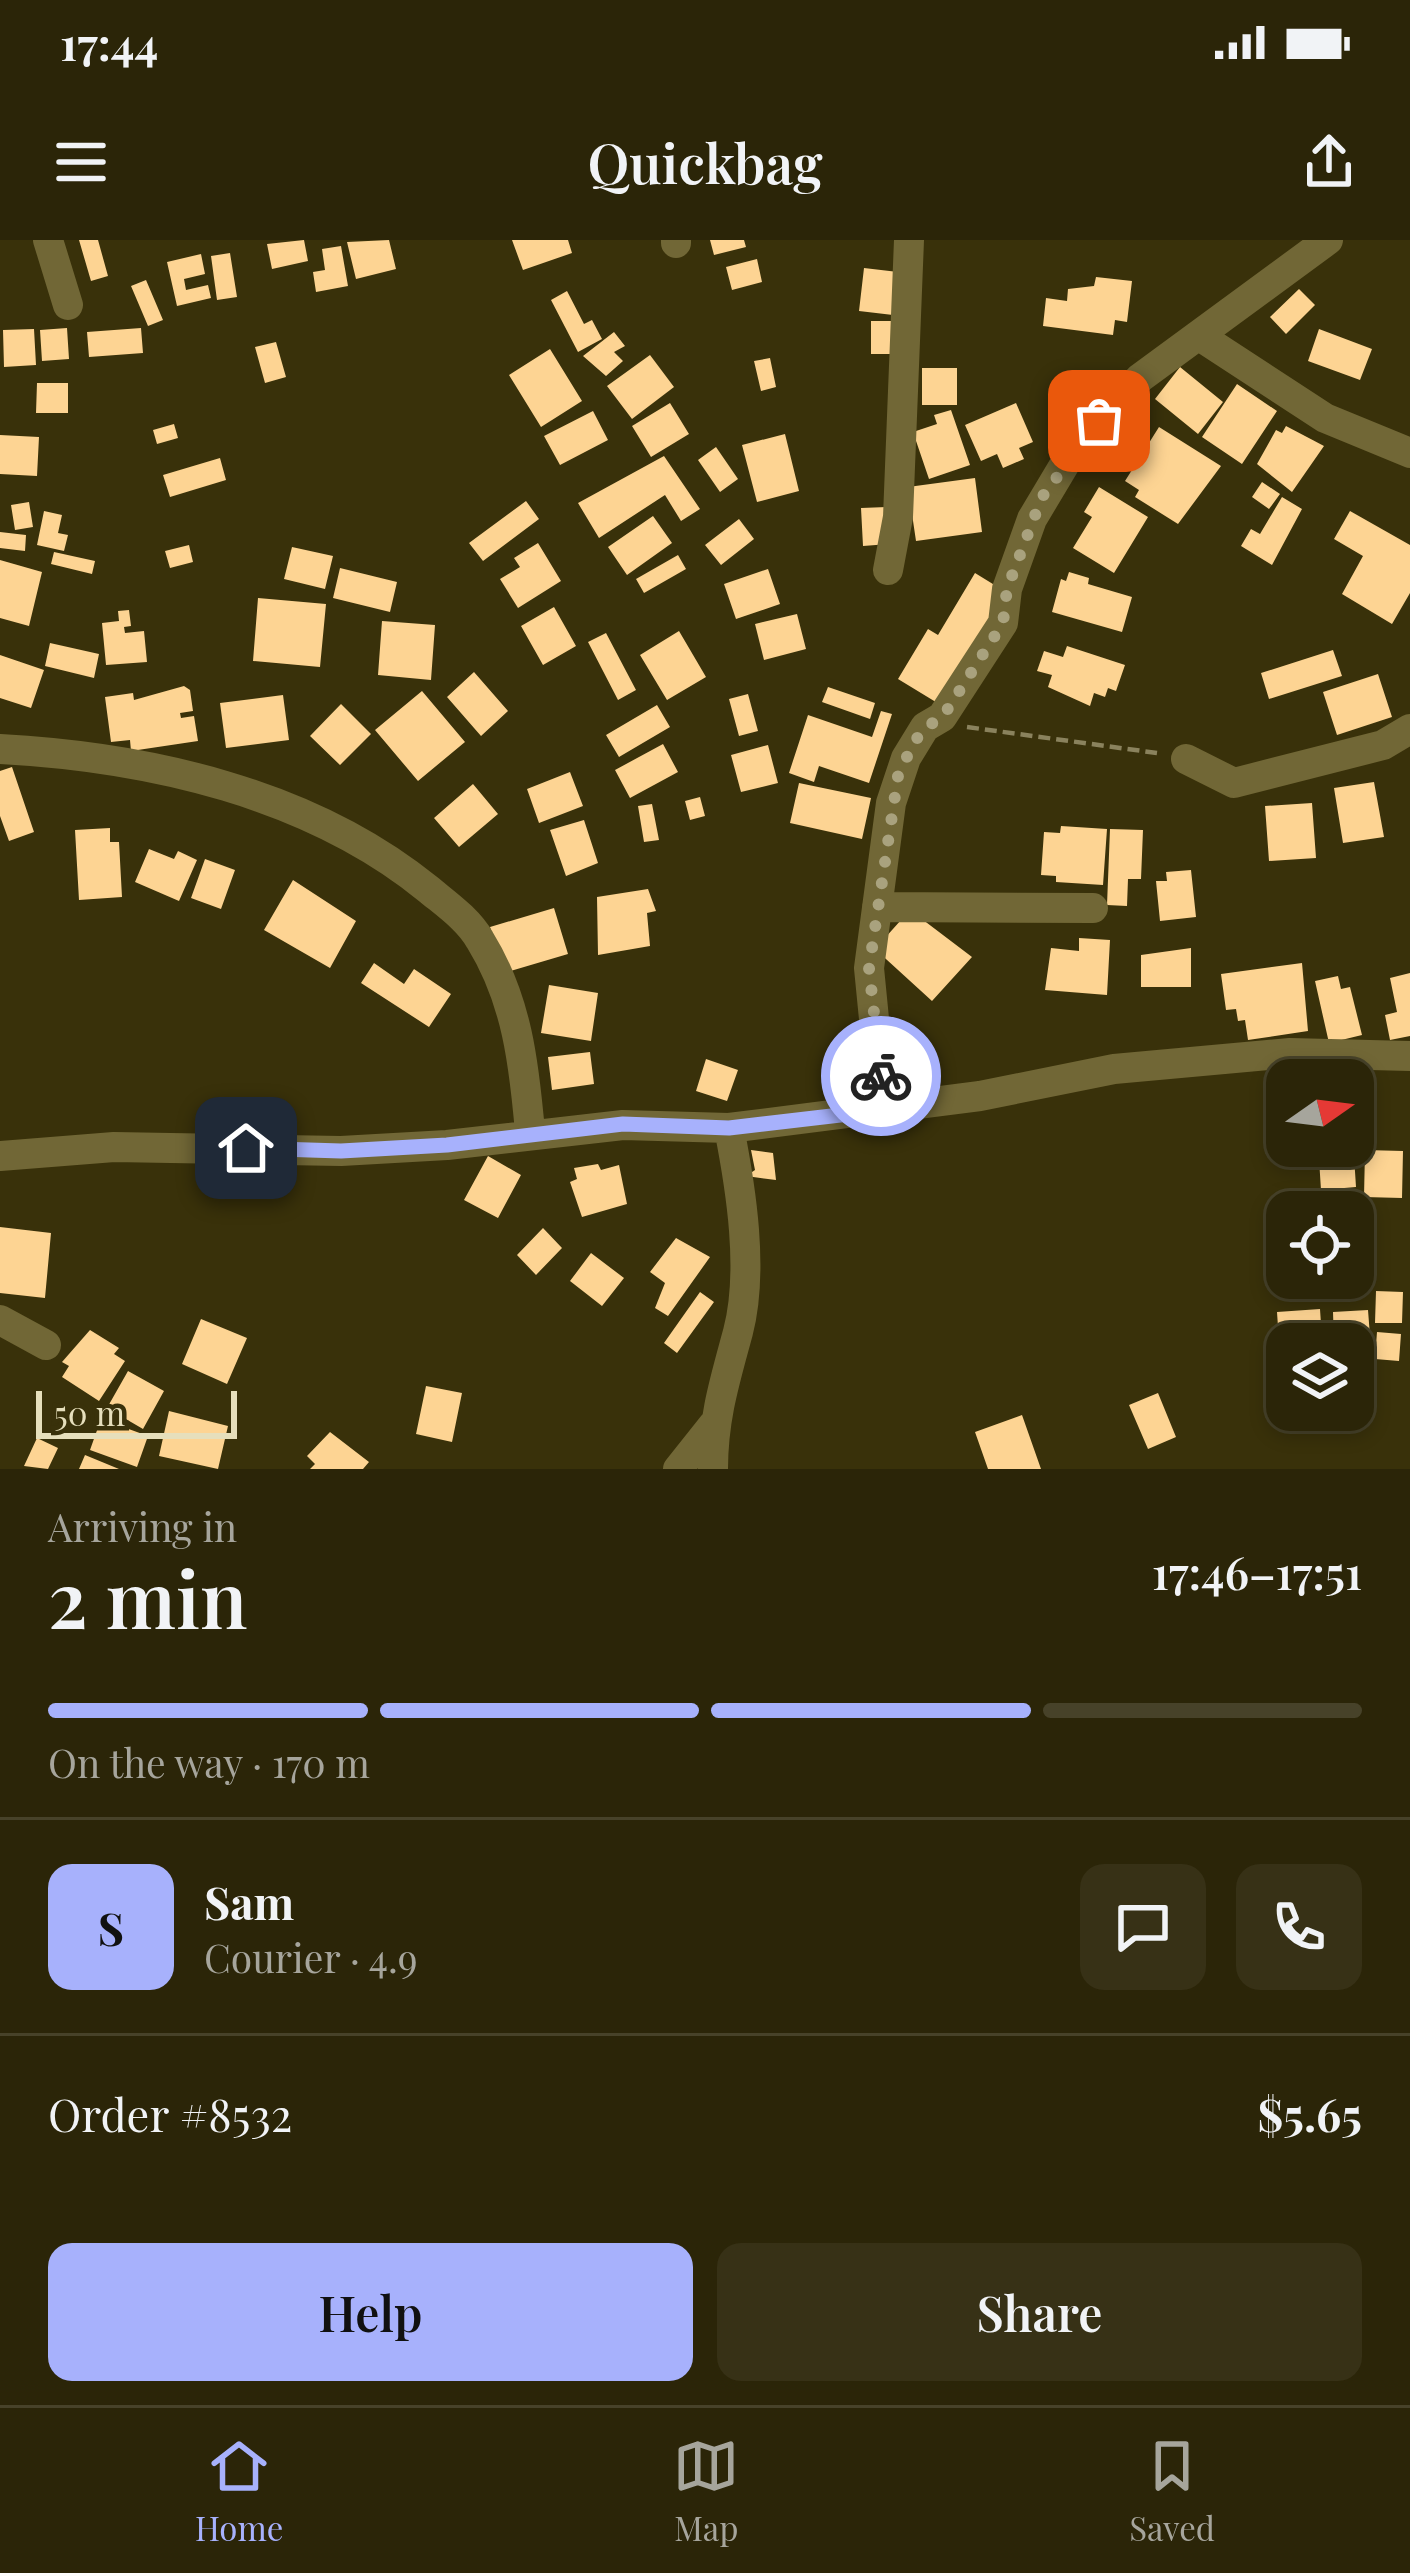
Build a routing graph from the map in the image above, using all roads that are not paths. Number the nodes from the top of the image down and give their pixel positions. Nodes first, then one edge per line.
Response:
1 (48, 240) edge
2 (909, 240) edge
3 (1328, 240) edge
4 (68, 304) dead end
5 (1201, 337) junction
6 (1410, 454) edge
7 (888, 570) dead end
8 (1410, 729) edge
9 (0, 749) edge
10 (1186, 759) road end
11 (877, 907) junction
12 (1094, 908) dead end
13 (1410, 1056) edge
14 (883, 1110) junction
15 (729, 1128) junction
16 (530, 1132) junction
17 (0, 1156) edge
18 (0, 1320) edge
19 (46, 1346) dead end
20 (713, 1425) junction
21 (678, 1469) edge
22 (713, 1469) edge

1 - 4 street
2 - 7 street
3 - 5 street
5 - 6 street
5 - 11 street
8 - 10 street
9 - 16 street
11 - 12 street
11 - 14 street
13 - 14 street
14 - 15 street
15 - 16 street
15 - 20 street
16 - 17 street
18 - 19 street
20 - 21 street
20 - 22 street

